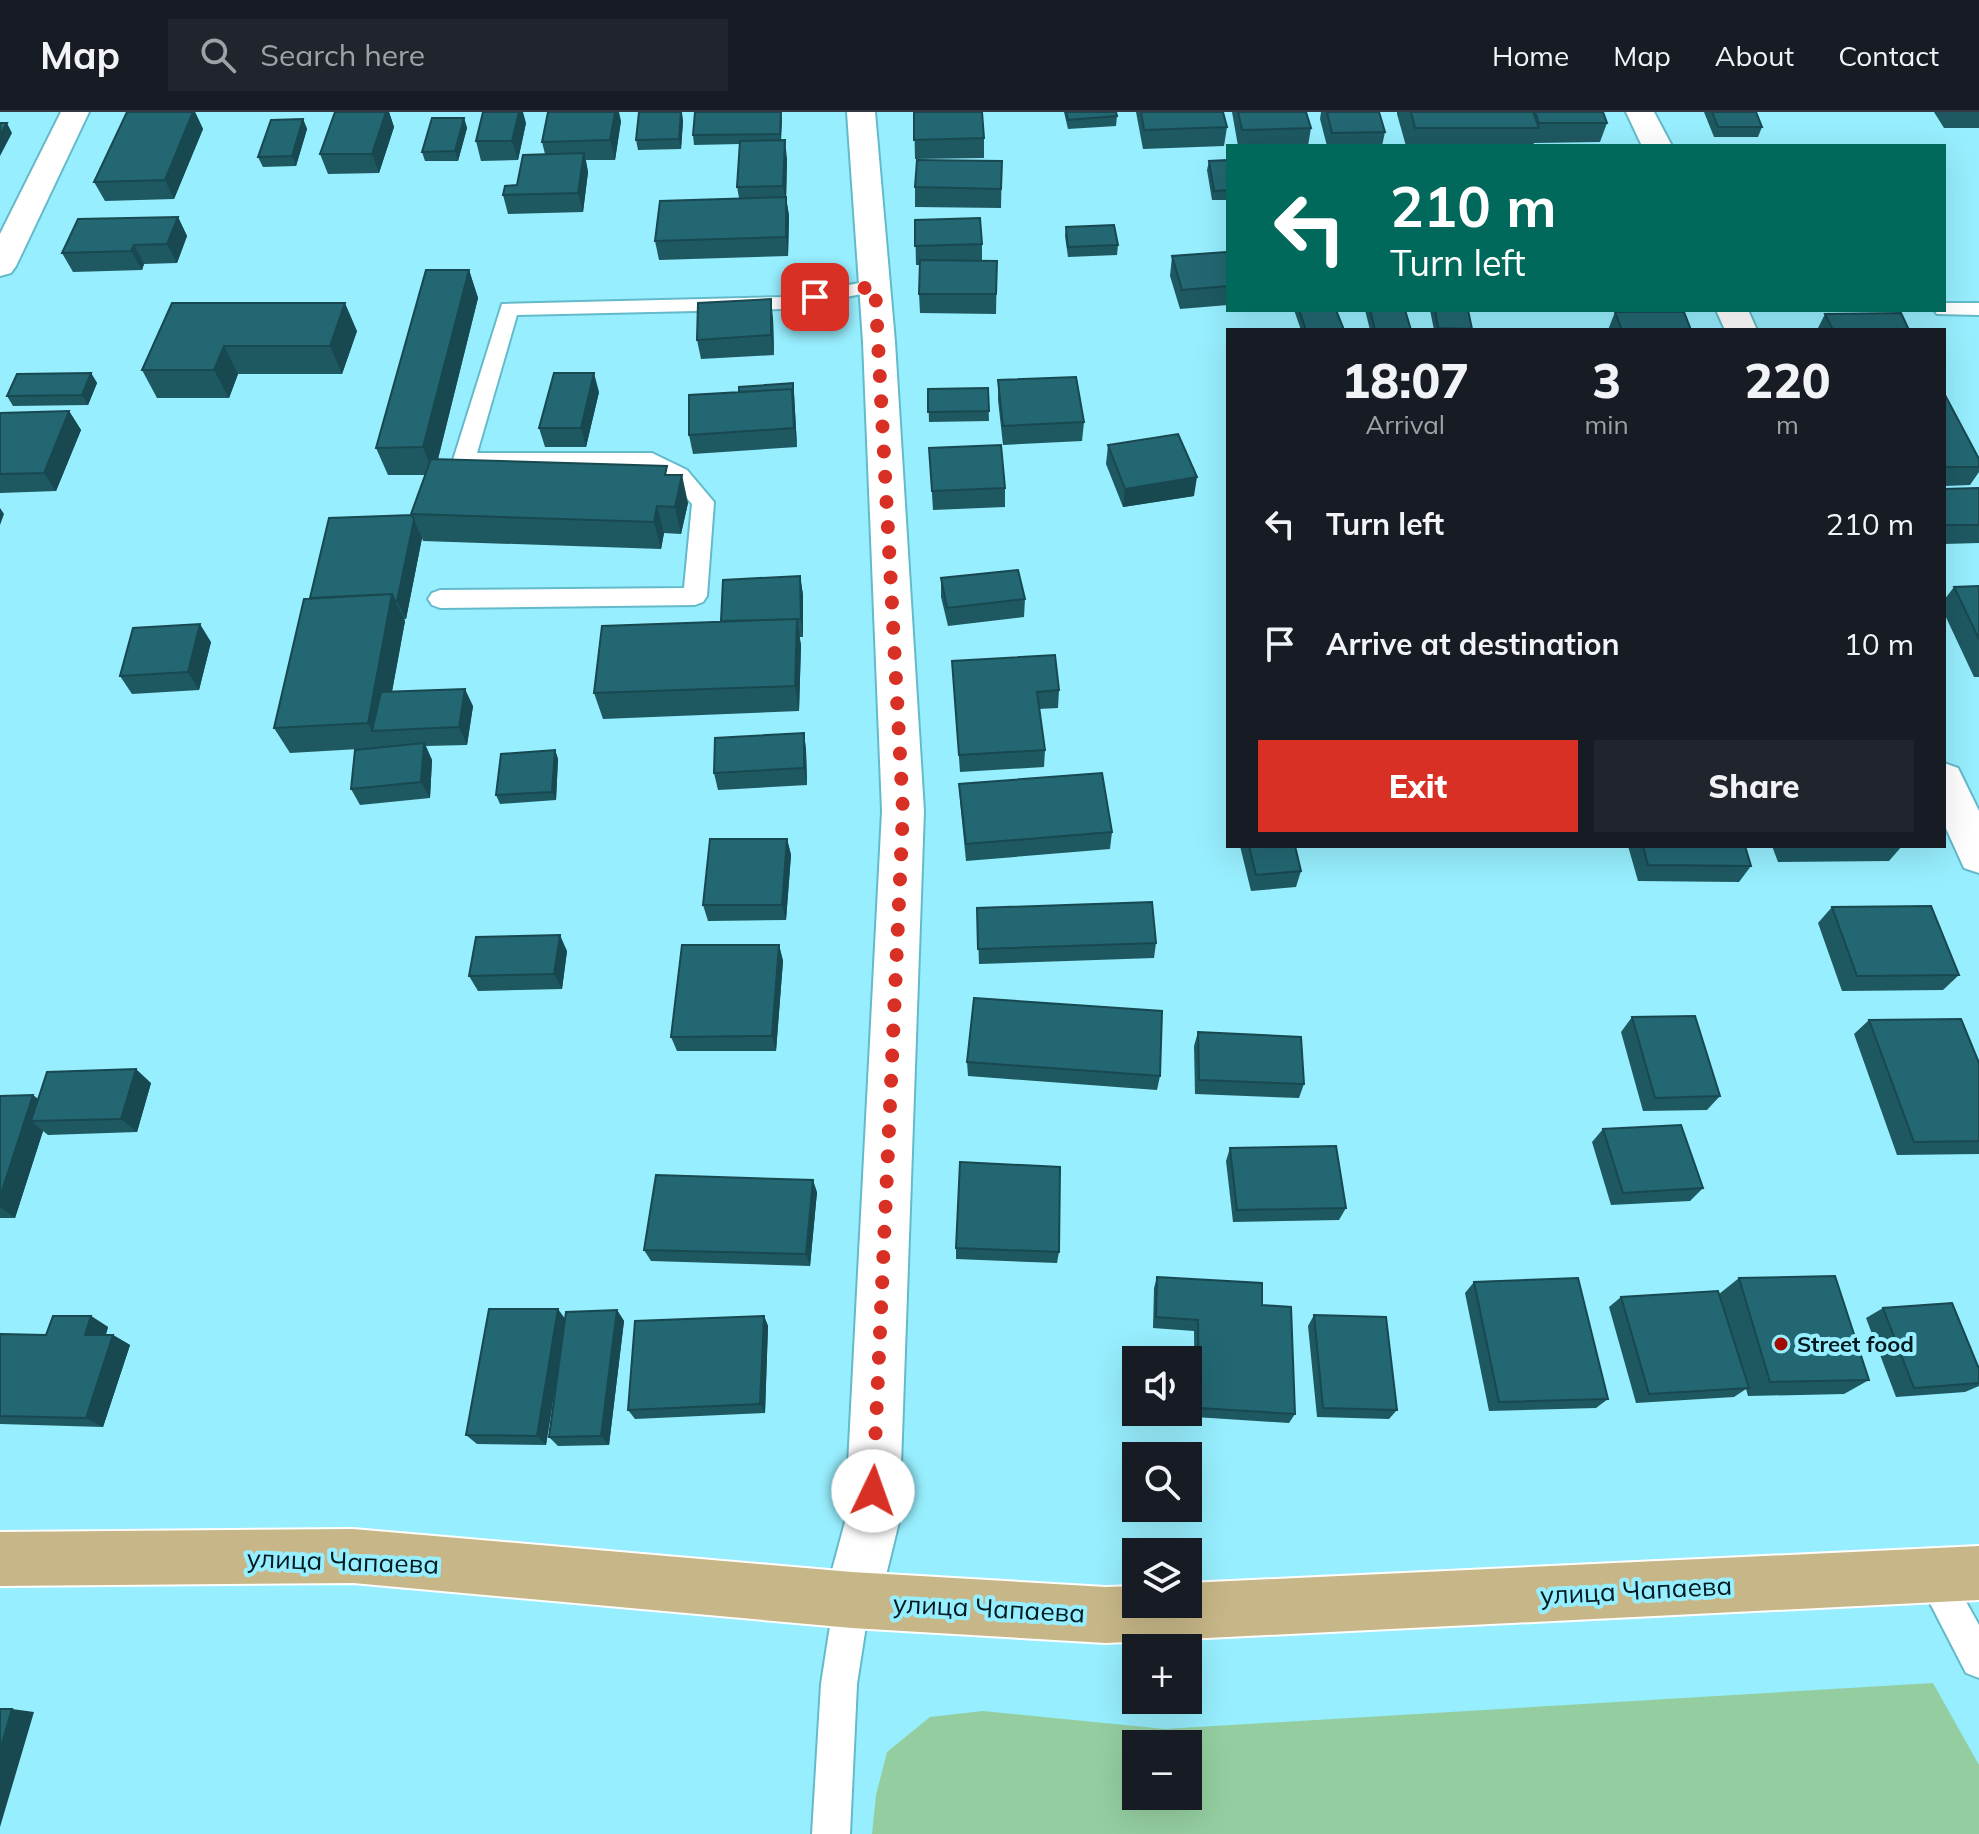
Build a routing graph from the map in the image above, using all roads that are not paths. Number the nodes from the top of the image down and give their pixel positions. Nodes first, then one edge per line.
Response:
1 (75, 112) edge
2 (861, 112) edge
3 (1640, 112) edge
4 (1656, 144) edge
5 (0, 266) edge
6 (875, 286) junction
7 (1946, 309) edge
8 (1979, 309) edge
9 (440, 599) dead end
10 (1946, 783) edge
11 (1979, 856) edge
12 (0, 1559) edge
13 (1956, 1574) edge
14 (852, 1600) junction
15 (1979, 1660) edge
16 (831, 1834) edge

1 - 5 street
2 - 6 street
3 - 4 street
6 - 9 lane
6 - 14 street
7 - 8 lane
10 - 11 street
12 - 14 main road, улица Чапаева
13 - 14 main road, улица Чапаева
13 - 15 lane
14 - 16 lane

